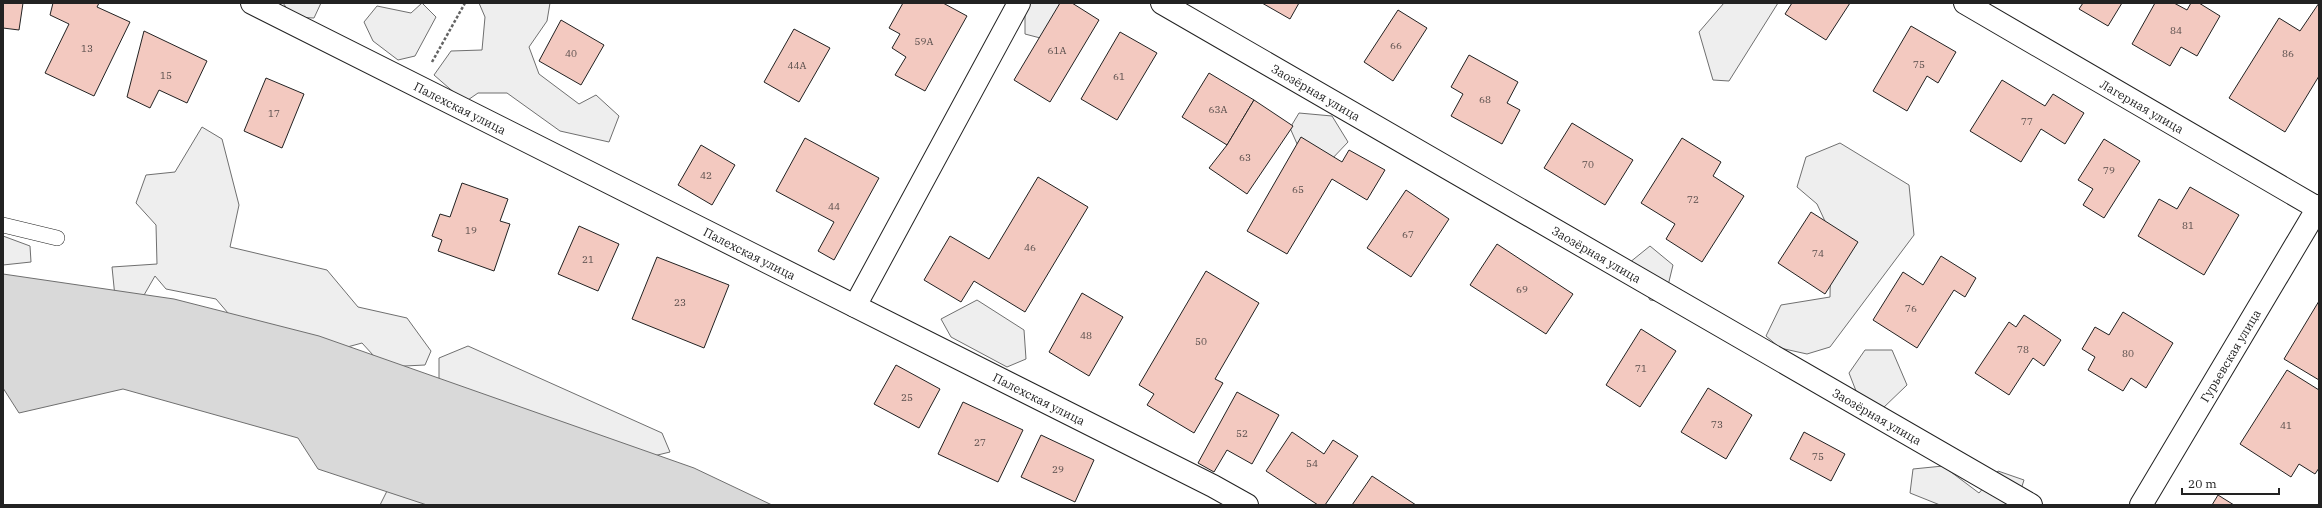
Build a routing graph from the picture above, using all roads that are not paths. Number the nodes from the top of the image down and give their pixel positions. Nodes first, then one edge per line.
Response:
1 (252, 3) edge
2 (1019, 3) edge
3 (1162, 3) edge
4 (1965, 3) edge
5 (2318, 208) edge
6 (3, 225) edge
7 (58, 238) dead end
8 (855, 306) junction
9 (1247, 505) edge
10 (2031, 505) edge
11 (2141, 505) edge

1 - 8 street, Палехская улица
2 - 8 street
3 - 10 street, Заозёрная улица
4 - 5 street, Лагерная улица
5 - 11 street, Гурьевская улица
6 - 7 lane
8 - 9 street, Палехская улица

